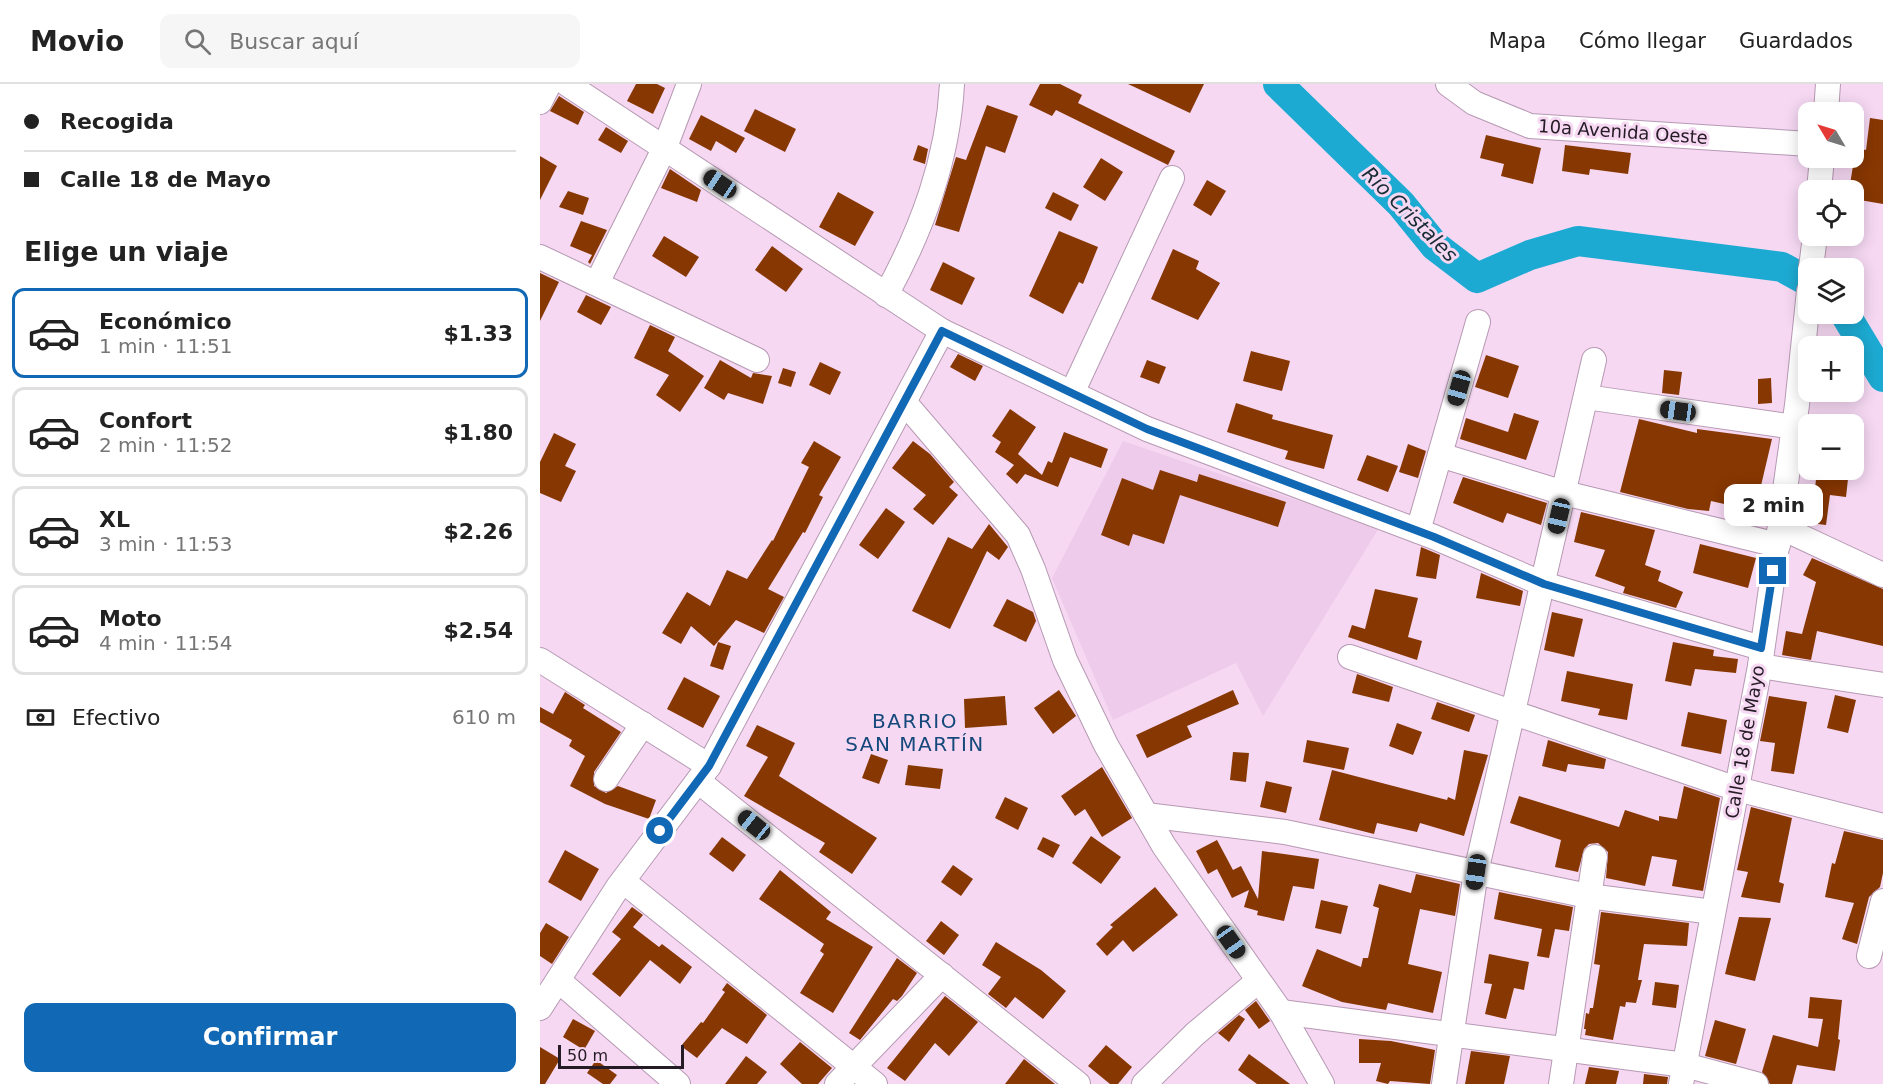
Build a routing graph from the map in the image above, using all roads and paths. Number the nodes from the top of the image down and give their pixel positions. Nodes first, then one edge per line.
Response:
1 (549, 84) edge
2 (567, 84) edge
3 (689, 84) edge
4 (952, 84) edge
5 (1448, 84) edge
6 (1828, 84) edge
7 (540, 102) edge
8 (1827, 102) edge
9 (1798, 143) edge
10 (665, 147) junction
11 (1172, 178) dead end
12 (540, 257) edge
13 (597, 284) junction
14 (885, 295) junction
15 (1478, 322) dead end
16 (1806, 324) edge
17 (942, 331) junction
18 (757, 360) dead end
19 (1594, 360) dead end
20 (1072, 393) junction
21 (1586, 397) junction
22 (905, 402) junction
23 (1794, 427) junction
24 (1440, 455) junction
25 (1564, 493) junction
26 (1418, 531) junction
27 (1779, 536) junction
28 (1883, 574) edge
29 (1544, 584) junction
30 (1350, 657) dead end
31 (1761, 657) junction
32 (543, 669) edge
33 (1883, 685) edge
34 (1513, 714) junction
35 (643, 724) junction
36 (704, 773) junction
37 (606, 779) dead end
38 (1737, 789) junction
39 (1146, 815) junction
40 (1883, 826) edge
41 (1595, 856) dead end
42 (1476, 872) junction
43 (623, 881) junction
44 (1588, 896) junction
45 (1883, 901) edge
46 (1713, 912) junction
47 (1869, 956) dead end
48 (942, 975) junction
49 (558, 980) junction
50 (1258, 981) junction
51 (540, 1008) edge
52 (1281, 1012) junction
53 (1451, 1034) junction
54 (1567, 1050) junction
55 (853, 1067) junction
56 (1683, 1075) edge
57 (678, 1084) edge
58 (837, 1084) edge
59 (875, 1084) edge
60 (1078, 1084) edge
61 (1144, 1084) edge
62 (1322, 1084) edge
63 (1444, 1084) edge
64 (1561, 1084) edge
65 (1756, 1084) edge

1 - 7 street
2 - 10 street
3 - 10 street
4 - 14 street
5 - 9 street, 10a Avenida Oeste
6 - 8 street
10 - 13 street
10 - 14 street
11 - 20 street
12 - 13 street
13 - 18 street
14 - 17 street
15 - 24 street
16 - 23 street, Calle 18 de Mayo
17 - 20 street
17 - 22 street
19 - 21 street
20 - 26 street
21 - 23 street
21 - 25 street
22 - 36 street
22 - 39 street
23 - 27 street, Calle 18 de Mayo
24 - 25 street
24 - 26 street
25 - 27 street
25 - 29 street
26 - 29 street
27 - 28 street
27 - 31 street, Calle 18 de Mayo
29 - 31 street
29 - 34 street
30 - 34 street
31 - 33 street
31 - 38 street, Calle 18 de Mayo
32 - 35 street
34 - 38 street
34 - 42 street
35 - 36 street
35 - 37 street
36 - 43 street
36 - 48 street
38 - 40 street
38 - 46 street, Calle 18 de Mayo
39 - 42 street
39 - 50 street
41 - 44 street
42 - 44 street
42 - 53 street
43 - 49 street
43 - 55 street
44 - 46 street
44 - 54 street
45 - 47 street
46 - 56 street, Calle 18 de Mayo
48 - 55 street
48 - 60 street
49 - 51 street
49 - 57 street
50 - 52 street
50 - 61 street
52 - 53 street
52 - 62 street
53 - 54 street
53 - 63 street
54 - 56 street
54 - 64 street
55 - 58 street
55 - 59 street
56 - 65 street

